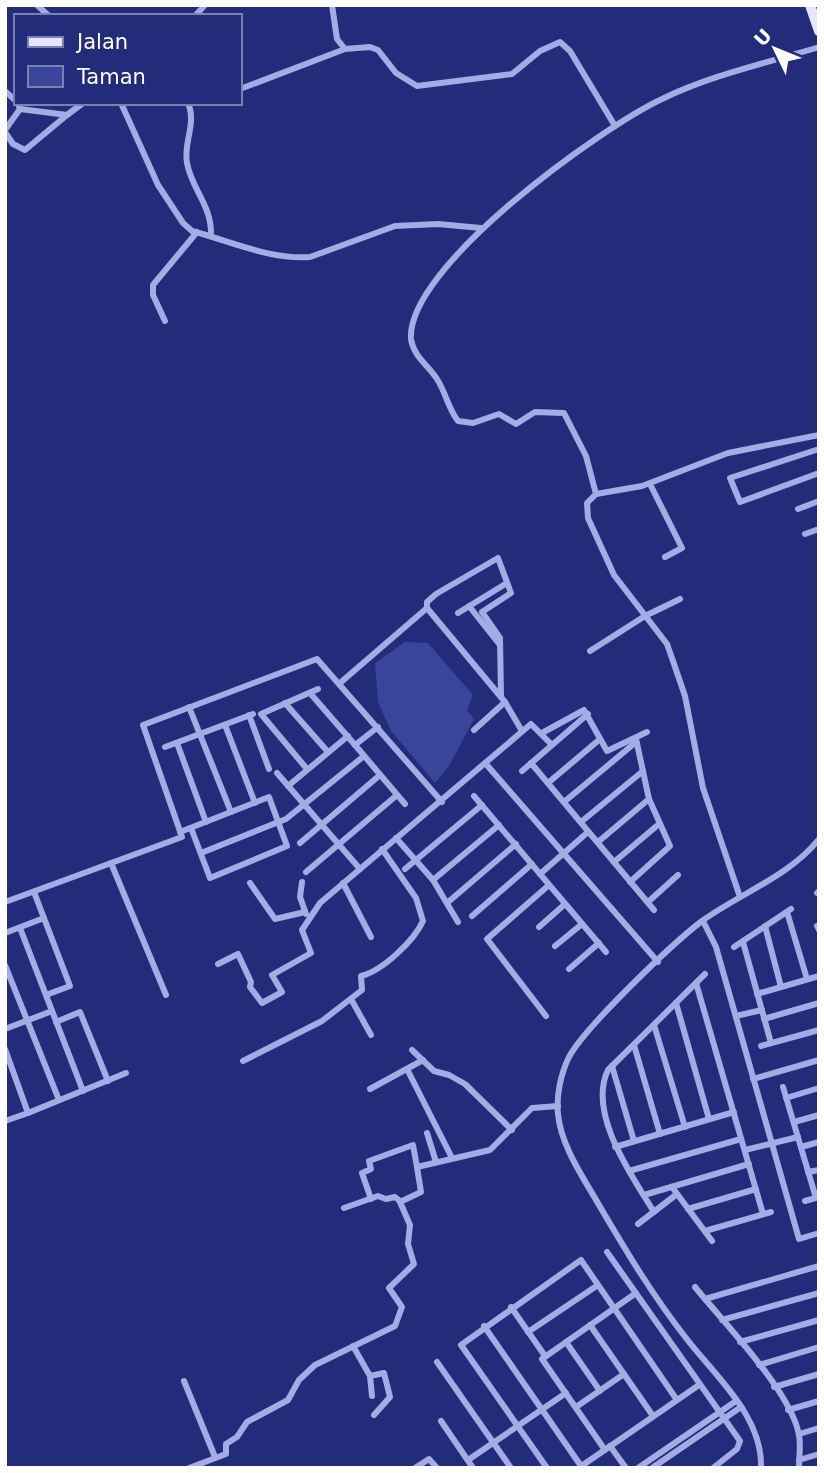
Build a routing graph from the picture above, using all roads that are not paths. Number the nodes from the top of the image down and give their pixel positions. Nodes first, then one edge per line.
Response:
1 (332, 5) edge
2 (810, 5) edge
3 (819, 31) edge
4 (819, 47) edge
5 (345, 49) junction
6 (242, 88) edge
7 (18, 105) edge
8 (22, 105) edge
9 (80, 105) edge
10 (122, 105) edge
11 (188, 105) edge
12 (67, 115) junction
13 (615, 126) junction
14 (5, 131) edge
15 (481, 228) junction
16 (197, 232) junction
17 (211, 235) junction
18 (165, 321) dead end
19 (819, 435) edge
20 (819, 449) edge
21 (819, 473) edge
22 (650, 484) junction
23 (596, 494) junction
24 (819, 501) edge
25 (798, 509) dead end
26 (818, 531) edge
27 (805, 534) dead end
28 (666, 557) dead end
29 (507, 583) junction
30 (680, 599) dead end
31 (470, 606) junction
32 (427, 608) junction
33 (458, 613) dead end
34 (645, 616) junction
35 (500, 645) junction
36 (590, 651) dead end
37 (340, 683) junction
38 (318, 689) dead end
39 (310, 693) junction
40 (503, 700) junction
41 (285, 704) junction
42 (189, 707) junction
43 (588, 714) junction
44 (225, 725) junction
45 (379, 727) junction
46 (474, 730) dead end
47 (522, 731) junction
48 (647, 732) dead end
49 (542, 733) junction
50 (200, 734) junction
51 (348, 736) junction
52 (600, 739) junction
53 (636, 740) junction
54 (177, 743) junction
55 (552, 745) junction
56 (355, 746) junction
57 (165, 747) dead end
58 (328, 752) junction
59 (364, 756) junction
60 (531, 763) junction
61 (486, 764) junction
62 (269, 769) dead end
63 (307, 769) junction
64 (522, 771) dead end
65 (643, 771) junction
66 (277, 773) dead end
67 (380, 775) junction
68 (548, 783) junction
69 (288, 786) junction
70 (397, 795) junction
71 (474, 796) dead end
72 (649, 799) junction
73 (442, 802) junction
74 (564, 802) junction
75 (255, 803) junction
76 (405, 804) dead end
77 (482, 804) junction
78 (305, 805) junction
79 (231, 812) junction
80 (206, 822) junction
81 (278, 822) junction
82 (581, 822) junction
83 (321, 824) junction
84 (659, 824) junction
85 (499, 825) junction
86 (191, 828) junction
87 (180, 832) junction
88 (588, 832) junction
89 (396, 838) junction
90 (819, 839) edge
91 (598, 842) junction
92 (300, 843) dead end
93 (339, 844) junction
94 (516, 844) junction
95 (382, 849) junction
96 (201, 853) junction
97 (564, 853) junction
98 (416, 861) junction
99 (614, 862) junction
100 (111, 863) junction
101 (532, 864) junction
102 (360, 869) junction
103 (405, 869) dead end
104 (306, 872) dead end
105 (540, 874) junction
106 (678, 875) dead end
107 (433, 880) junction
108 (302, 882) dead end
109 (630, 882) junction
110 (250, 883) dead end
111 (343, 883) junction
112 (549, 884) junction
113 (34, 892) junction
114 (740, 897) junction
115 (5, 902) edge
116 (648, 902) junction
117 (447, 903) junction
118 (565, 904) junction
119 (654, 910) dead end
120 (306, 915) junction
121 (472, 916) dead end
122 (44, 918) junction
123 (458, 922) dead end
124 (705, 923) junction
125 (582, 924) junction
126 (765, 926) junction
127 (539, 927) dead end
128 (20, 928) junction
129 (5, 933) edge
130 (371, 937) dead end
131 (743, 942) junction
132 (599, 943) junction
133 (555, 946) dead end
134 (734, 947) dead end
135 (606, 951) dead end
136 (658, 962) junction
137 (218, 964) dead end
138 (5, 965) edge
139 (569, 969) dead end
140 (705, 974) dead end
141 (819, 976) edge
142 (807, 979) junction
143 (696, 983) junction
144 (781, 987) junction
145 (757, 994) junction
146 (46, 995) junction
147 (166, 995) dead end
148 (351, 999) junction
149 (676, 1003) junction
150 (819, 1003) edge
151 (762, 1010) junction
152 (52, 1011) junction
153 (546, 1016) dead end
154 (736, 1016) junction
155 (764, 1019) junction
156 (29, 1020) junction
157 (56, 1022) junction
158 (654, 1025) junction
159 (5, 1029) edge
160 (819, 1030) edge
161 (371, 1035) dead end
162 (771, 1043) junction
163 (634, 1045) junction
164 (761, 1046) dead end
165 (5, 1049) edge
166 (412, 1050) dead end
167 (423, 1060) junction
168 (819, 1060) edge
169 (243, 1061) dead end
170 (612, 1066) junction
171 (407, 1069) junction
172 (127, 1073) dead end
173 (753, 1079) junction
174 (108, 1081) junction
175 (783, 1087) dead end
176 (819, 1088) edge
177 (370, 1089) dead end
178 (83, 1091) junction
179 (786, 1098) junction
180 (59, 1100) junction
181 (558, 1106) junction
182 (734, 1112) junction
183 (28, 1113) junction
184 (819, 1115) edge
185 (709, 1119) junction
186 (5, 1121) edge
187 (794, 1122) junction
188 (685, 1127) junction
189 (512, 1130) junction
190 (427, 1133) dead end
191 (660, 1133) junction
192 (798, 1138) junction
193 (741, 1139) junction
194 (634, 1141) junction
195 (819, 1142) edge
196 (772, 1143) junction
197 (615, 1147) junction
198 (801, 1147) junction
199 (744, 1150) junction
200 (452, 1158) junction
201 (436, 1162) junction
202 (749, 1164) junction
203 (417, 1167) junction
204 (819, 1170) edge
205 (629, 1171) junction
206 (808, 1172) junction
207 (672, 1187) junction
208 (756, 1189) junction
209 (677, 1194) junction
210 (644, 1195) junction
211 (817, 1197) edge
212 (371, 1199) junction
213 (400, 1201) junction
214 (805, 1201) dead end
215 (344, 1208) dead end
216 (688, 1209) junction
217 (654, 1212) junction
218 (771, 1212) dead end
219 (763, 1214) junction
220 (638, 1224) dead end
221 (705, 1231) junction
222 (819, 1233) edge
223 (712, 1241) dead end
224 (607, 1252) dead end
225 (819, 1266) edge
226 (598, 1285) junction
227 (695, 1287) dead end
228 (636, 1293) junction
229 (819, 1293) edge
230 (705, 1299) junction
231 (511, 1307) junction
232 (614, 1309) junction
233 (722, 1320) junction
234 (819, 1320) edge
235 (590, 1325) junction
236 (484, 1326) junction
237 (528, 1332) junction
238 (566, 1342) junction
239 (740, 1342) junction
240 (353, 1346) junction
241 (819, 1347) edge
242 (545, 1356) junction
243 (437, 1362) dead end
244 (759, 1364) junction
245 (624, 1374) junction
246 (819, 1374) edge
247 (370, 1376) junction
248 (184, 1381) dead end
249 (699, 1385) junction
250 (774, 1387) junction
251 (600, 1391) junction
252 (566, 1393) junction
253 (372, 1396) dead end
254 (677, 1400) junction
255 (736, 1401) junction
256 (819, 1401) edge
257 (576, 1407) junction
258 (741, 1407) junction
259 (542, 1409) junction
260 (788, 1410) junction
261 (374, 1415) dead end
262 (722, 1415) junction
263 (653, 1416) junction
264 (441, 1422) dead end
265 (517, 1426) junction
266 (819, 1428) edge
267 (799, 1434) junction
268 (493, 1443) junction
269 (608, 1448) junction
270 (819, 1454) edge
271 (215, 1457) junction
272 (468, 1460) junction
273 (799, 1464) edge
274 (580, 1467) edge
275 (189, 1468) edge
276 (415, 1468) edge
277 (437, 1468) edge
278 (473, 1468) edge
279 (511, 1468) edge
280 (547, 1468) edge
281 (626, 1468) edge
282 (638, 1468) edge
283 (652, 1468) edge
284 (714, 1468) edge
285 (761, 1468) edge

1 - 5 street
2 - 3 main road
4 - 13 street
5 - 6 street
5 - 13 street
7 - 14 street
8 - 12 street
9 - 12 street
10 - 16 street
11 - 17 street
12 - 14 street
13 - 15 street
15 - 17 street
15 - 23 street
16 - 17 street
16 - 18 street
19 - 22 street
20 - 21 street
22 - 23 street
22 - 28 street
23 - 34 street
24 - 25 street
26 - 27 street
29 - 31 street
29 - 32 street
29 - 35 street
30 - 34 street
31 - 33 street
31 - 35 street
32 - 37 street
32 - 40 street
34 - 36 street
34 - 114 street
35 - 40 street
37 - 42 street
37 - 45 street
38 - 39 street
39 - 41 street
39 - 51 street
40 - 46 street
40 - 47 street
41 - 58 street
41 - 63 street
42 - 50 street
42 - 87 street
43 - 49 street
43 - 52 street
43 - 55 street
44 - 50 street
44 - 62 street
44 - 75 street
45 - 56 street
45 - 73 street
47 - 49 street
47 - 61 street
48 - 53 street
49 - 55 street
50 - 54 street
50 - 79 street
51 - 56 street
51 - 58 street
52 - 53 street
52 - 68 street
53 - 65 street
53 - 74 street
54 - 57 street
54 - 80 street
55 - 60 street
56 - 59 street
58 - 63 street
59 - 67 street
59 - 78 street
60 - 64 street
60 - 68 street
61 - 73 street
61 - 97 street
63 - 69 street
65 - 72 street
65 - 82 street
66 - 69 street
67 - 70 street
67 - 83 street
68 - 74 street
69 - 78 street
70 - 76 street
70 - 93 street
71 - 77 street
72 - 84 street
72 - 91 street
73 - 89 street
74 - 82 street
75 - 79 street
75 - 81 street
77 - 85 street
77 - 98 street
78 - 81 street
78 - 83 street
79 - 80 street
80 - 86 street
81 - 96 street
81 - 96 street
82 - 88 street
83 - 92 street
83 - 93 street
84 - 99 street
84 - 109 street
85 - 94 street
85 - 107 street
86 - 87 street
86 - 96 street
87 - 100 street
88 - 91 street
88 - 97 street
89 - 95 street
89 - 98 street
90 - 114 street
91 - 99 street
93 - 102 street
93 - 104 street
94 - 101 street
94 - 117 street
95 - 102 street
95 - 148 street
97 - 105 street
97 - 136 street
98 - 103 street
98 - 107 street
99 - 109 street
100 - 113 street
100 - 147 street
101 - 105 street
101 - 121 street
102 - 111 street
105 - 112 street
106 - 116 street
107 - 117 street
108 - 120 street
109 - 116 street
110 - 120 street
111 - 120 street
111 - 130 street
112 - 118 street
112 - 153 street
113 - 115 street
113 - 122 street
114 - 124 street
116 - 119 street
117 - 123 street
118 - 125 street
118 - 127 street
120 - 137 street
122 - 128 street
122 - 146 street
124 - 136 street
124 - 154 street
125 - 132 street
125 - 133 street
126 - 131 street
126 - 142 street
126 - 144 street
128 - 129 street
128 - 146 street
131 - 134 street
131 - 145 street
132 - 135 street
132 - 139 street
136 - 181 street
138 - 156 street
140 - 143 street
141 - 142 street
142 - 144 street
143 - 149 street
143 - 182 street
144 - 145 street
145 - 151 street
146 - 152 street
148 - 161 street
148 - 169 street
149 - 158 street
149 - 185 street
150 - 155 street
151 - 154 street
151 - 155 street
152 - 156 street
152 - 157 street
154 - 173 street
155 - 162 street
156 - 159 street
156 - 180 street
157 - 174 street
157 - 178 street
158 - 163 street
158 - 188 street
160 - 162 street
162 - 164 street
163 - 170 street
163 - 191 street
165 - 183 street
166 - 167 street
167 - 171 street
167 - 189 street
168 - 173 street
170 - 194 street
170 - 197 street
171 - 177 street
171 - 200 street
172 - 174 street
173 - 196 street
174 - 178 street
175 - 179 street
176 - 179 street
178 - 180 street
179 - 187 street
180 - 183 street
181 - 189 street
181 - 255 street
182 - 185 street
182 - 193 street
183 - 186 street
184 - 187 street
185 - 188 street
187 - 192 street
188 - 191 street
189 - 200 street
190 - 201 street
191 - 194 street
192 - 196 street
192 - 198 street
193 - 199 street
193 - 205 street
194 - 197 street
195 - 198 street
196 - 199 street
196 - 222 street
197 - 205 street
198 - 206 street
199 - 202 street
200 - 201 street
201 - 203 street
202 - 207 street
202 - 208 street
203 - 212 street
203 - 213 street
204 - 206 street
205 - 210 street
206 - 211 street
207 - 209 street
207 - 210 street
208 - 216 street
208 - 219 street
209 - 216 street
209 - 217 street
210 - 217 street
211 - 214 street
212 - 213 street
212 - 215 street
213 - 240 street
216 - 221 street
217 - 220 street
218 - 219 street
219 - 221 street
221 - 223 street
224 - 228 street
225 - 230 street
226 - 231 street
226 - 232 street
226 - 237 street
227 - 230 street
228 - 232 street
228 - 249 street
229 - 233 street
230 - 233 street
231 - 236 street
231 - 237 street
232 - 235 street
232 - 254 street
233 - 239 street
234 - 239 street
235 - 238 street
235 - 245 street
236 - 259 street
236 - 265 street
237 - 242 street
238 - 242 street
238 - 251 street
239 - 244 street
240 - 247 street
240 - 271 street
241 - 244 street
242 - 252 street
243 - 268 street
244 - 250 street
245 - 251 street
245 - 263 street
246 - 250 street
247 - 253 street
247 - 261 street
248 - 271 street
249 - 254 street
249 - 262 street
250 - 260 street
251 - 257 street
252 - 257 street
252 - 259 street
254 - 263 street
255 - 258 street
255 - 262 street
256 - 260 street
257 - 269 street
258 - 262 street
258 - 285 street
259 - 265 street
259 - 274 street
260 - 267 street
262 - 282 street
262 - 283 street
262 - 284 street
263 - 269 street
264 - 272 street
265 - 268 street
265 - 280 street
266 - 267 street
267 - 273 street
268 - 272 street
268 - 279 street
269 - 274 street
269 - 281 street
270 - 273 street
271 - 275 street
272 - 278 street
276 - 277 street

